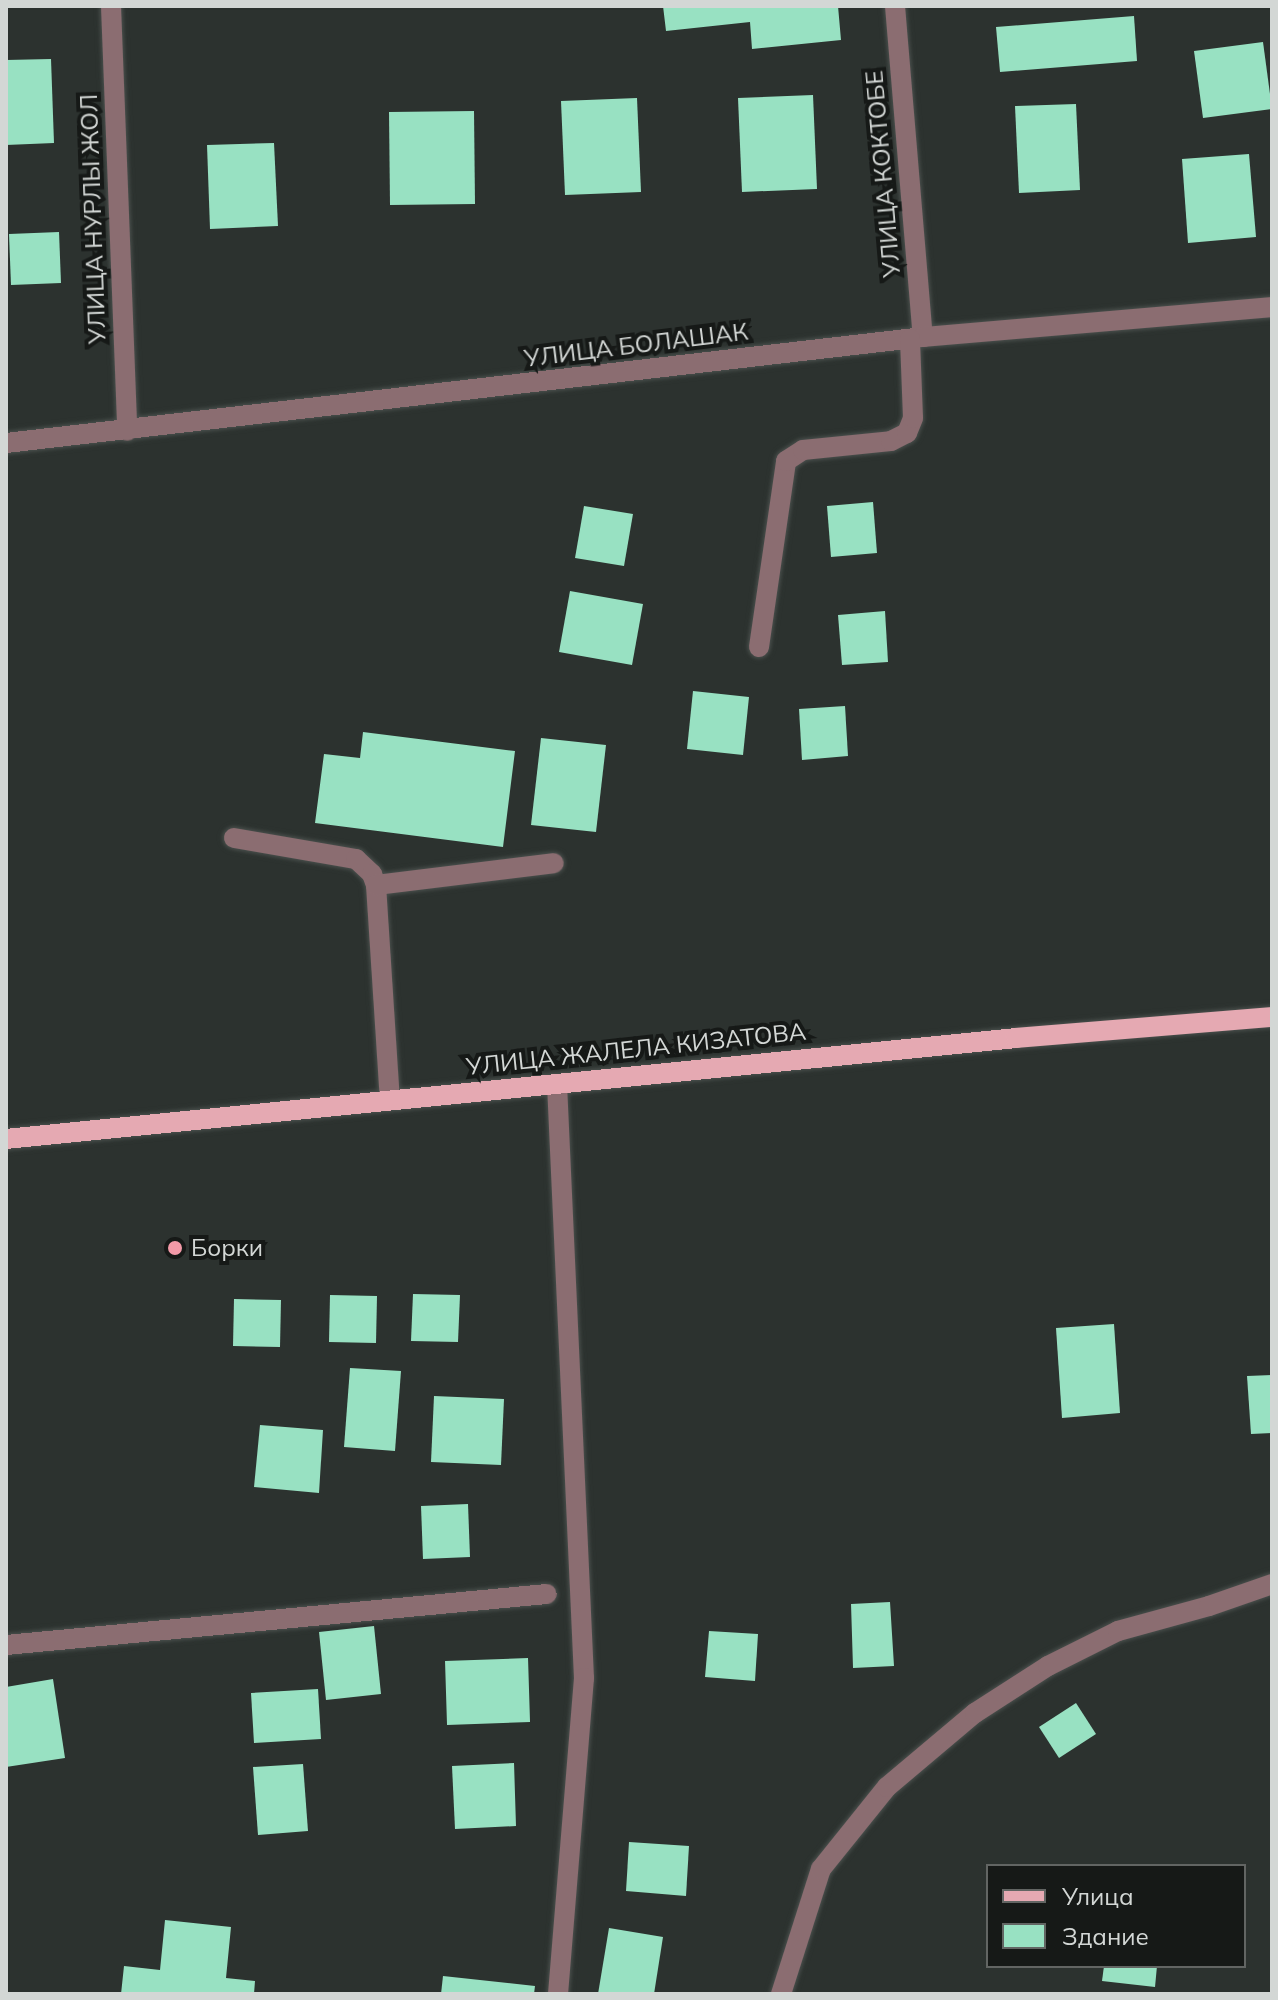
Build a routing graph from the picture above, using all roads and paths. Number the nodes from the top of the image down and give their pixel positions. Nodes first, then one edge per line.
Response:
1 (111, 6) edge
2 (895, 6) edge
3 (1272, 307) edge
4 (916, 338) junction
5 (127, 431) junction
6 (6, 443) edge
7 (759, 647) dead end
8 (234, 838) dead end
9 (554, 863) dead end
10 (376, 885) junction
11 (1272, 1017) edge
12 (557, 1084) junction
13 (390, 1099) junction
14 (6, 1139) edge
15 (1272, 1584) edge
16 (547, 1594) dead end
17 (6, 1645) edge
18 (558, 1994) edge
19 (781, 1994) edge

1 - 5 street, УЛИЦА НУРЛЫ ЖОЛ
2 - 4 street, УЛИЦА КОКТОБЕ
3 - 4 street, УЛИЦА БОЛАШАК
4 - 5 street, УЛИЦА БОЛАШАК
4 - 7 street, УЛИЦА КОКТОБЕ
5 - 6 street, УЛИЦА БОЛАШАК
8 - 10 street
9 - 10 street
10 - 13 street
11 - 12 main road, УЛИЦА ЖАЛЕЛА КИЗАТОВА
12 - 13 main road, УЛИЦА ЖАЛЕЛА КИЗАТОВА
12 - 18 street
13 - 14 main road, УЛИЦА ЖАЛЕЛА КИЗАТОВА
15 - 19 street
16 - 17 street

